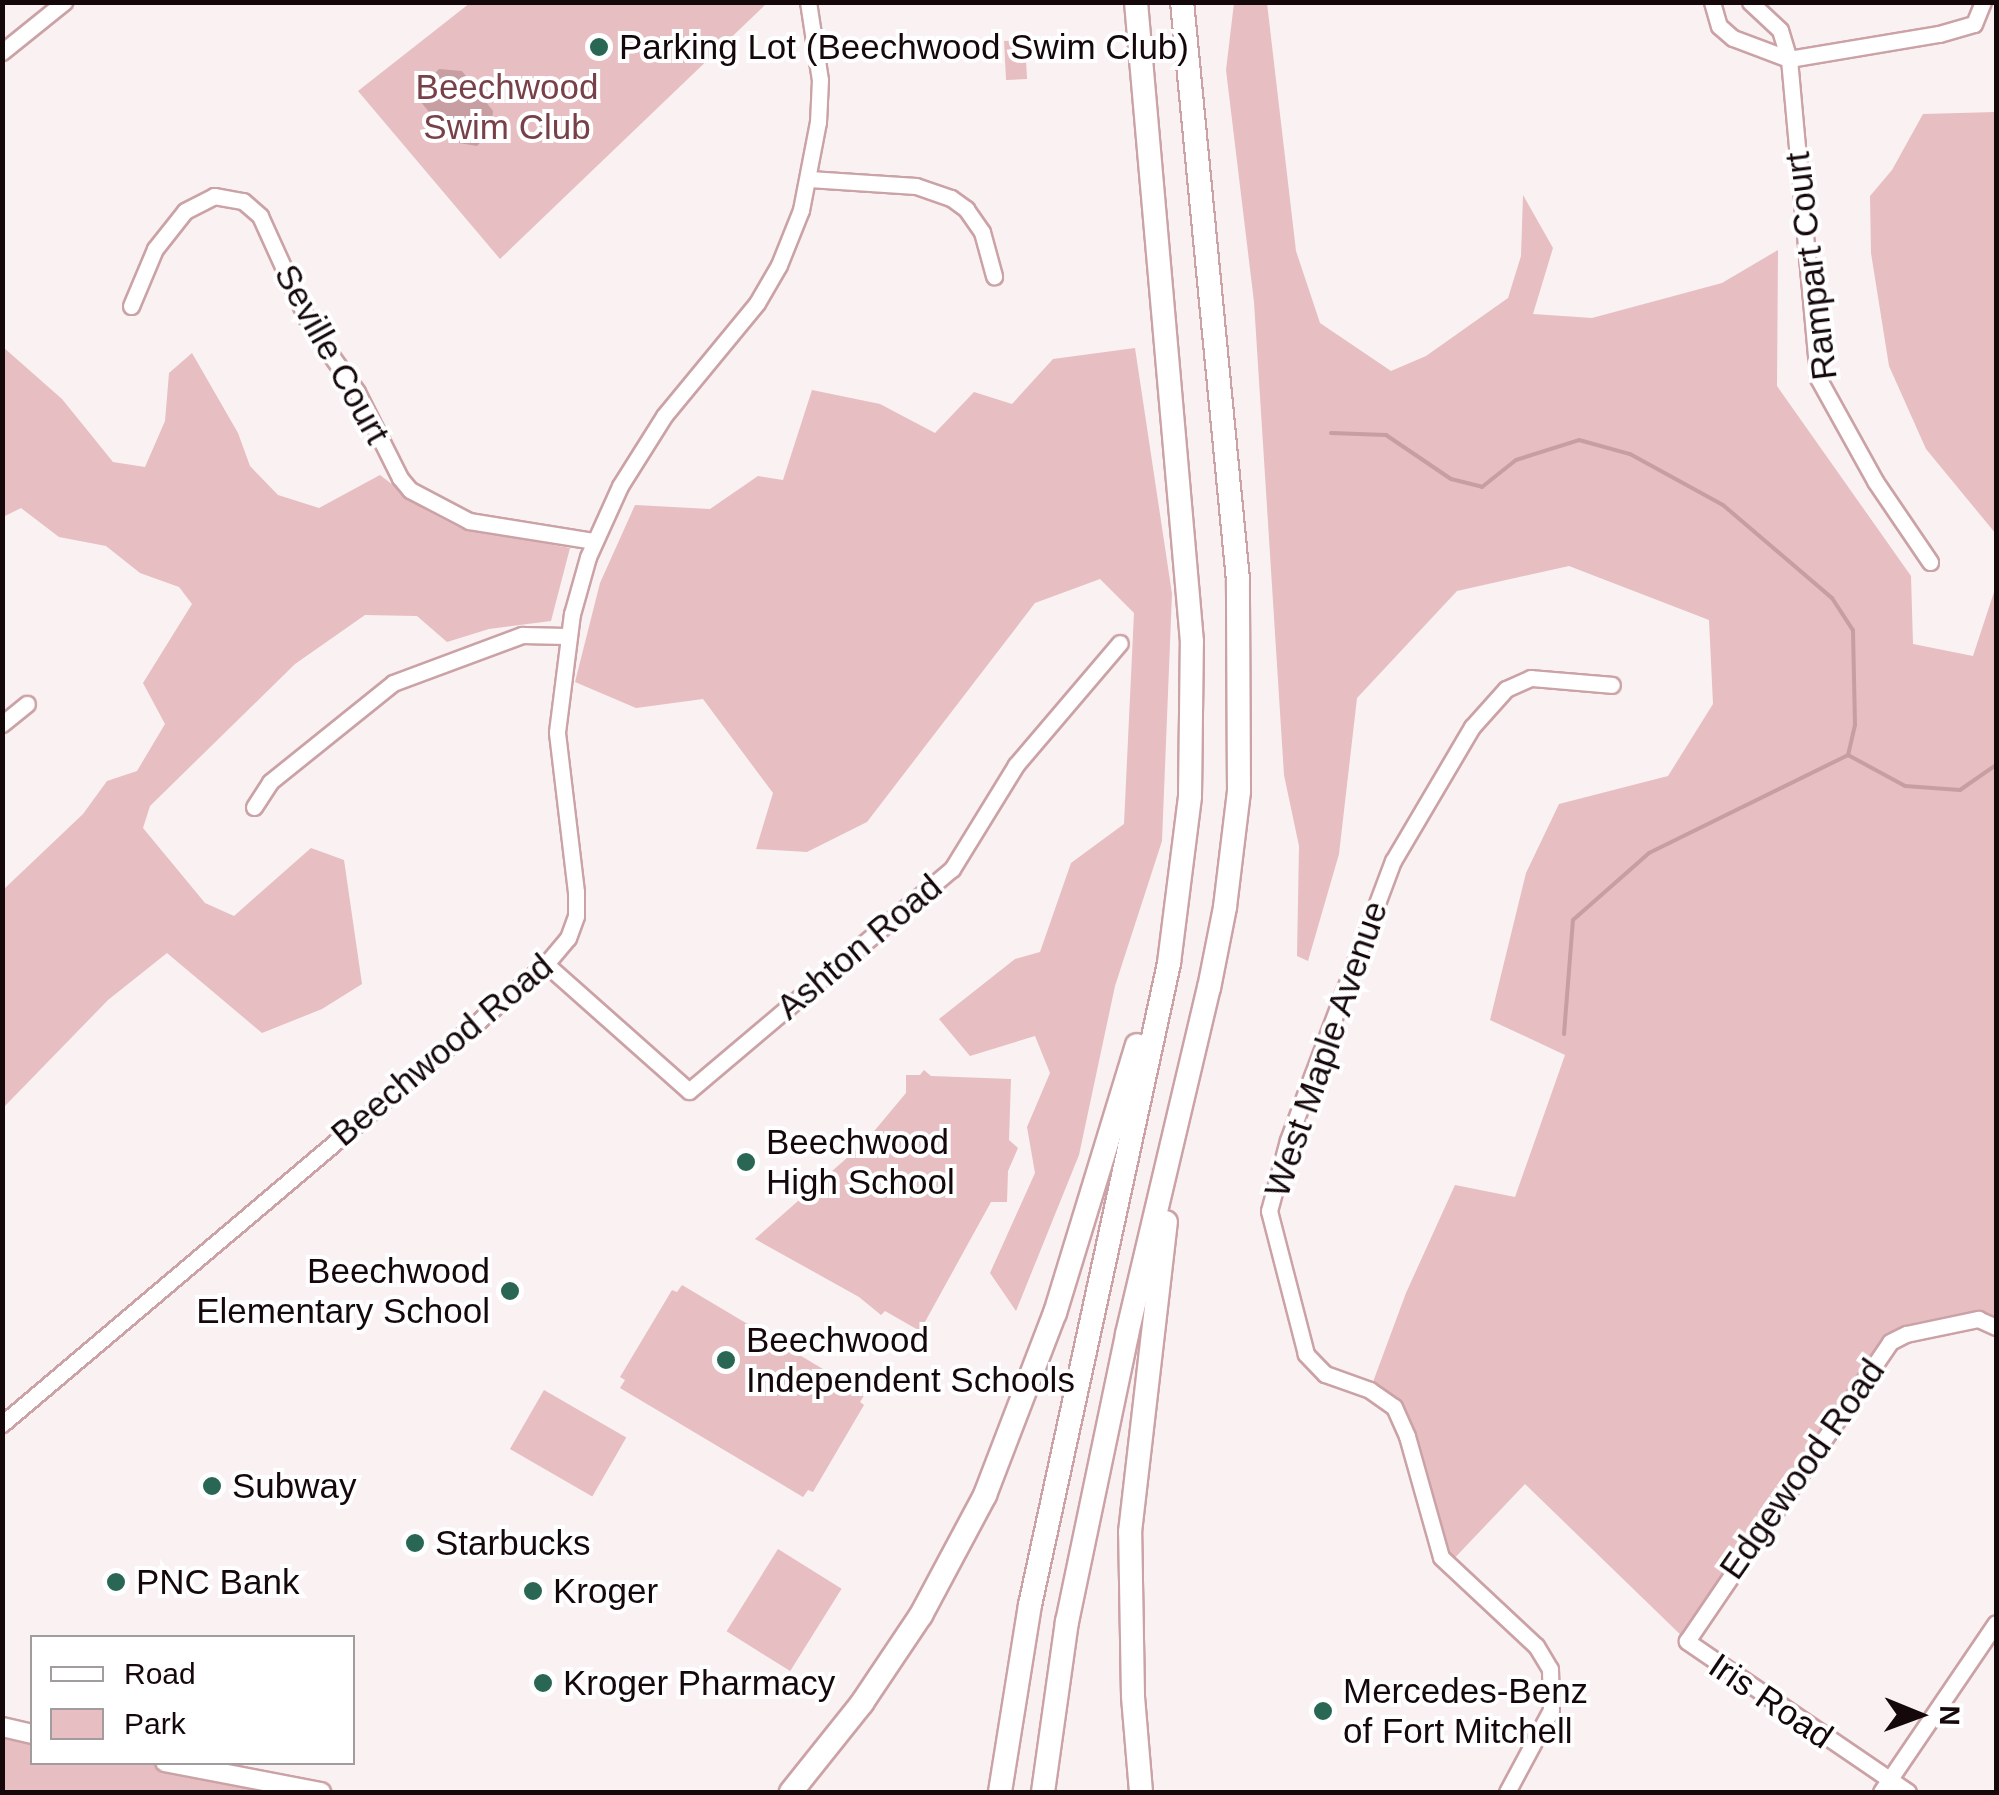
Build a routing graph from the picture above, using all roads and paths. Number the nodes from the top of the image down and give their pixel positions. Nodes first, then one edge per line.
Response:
1 (64, 2) edge
2 (808, 2) edge
3 (1136, 2) edge
4 (1182, 2) edge
5 (1712, 2) edge
6 (1750, 2) edge
7 (1982, 2) edge
8 (2, 52) edge
9 (1789, 59) junction
10 (810, 179) junction
11 (994, 276) dead end
12 (130, 306) dead end
13 (594, 542) junction
14 (1930, 562) dead end
15 (566, 636) junction
16 (1120, 643) dead end
17 (1612, 685) dead end
18 (27, 704) dead end
19 (2, 724) edge
20 (254, 807) dead end
21 (1184, 868) junction
22 (546, 964) junction
23 (1178, 1129) junction
24 (1996, 1327) edge
25 (2, 1424) edge
26 (1996, 1623) edge
27 (1687, 1640) joint
28 (2, 1727) edge
29 (30, 1734) edge
30 (181, 1765) edge
31 (1886, 1786) edge
32 (321, 1792) edge
33 (791, 1792) edge
34 (1000, 1792) edge
35 (1043, 1792) edge
36 (1142, 1792) edge
37 (1507, 1792) edge
38 (1908, 1792) edge

1 - 8 street
2 - 10 street, Beechwood Road
3 - 21 highway
4 - 23 highway
5 - 9 street
6 - 9 street
7 - 9 street
9 - 14 street, Rampart Court
10 - 11 street
10 - 13 street, Beechwood Road
12 - 13 street, Seville Court
13 - 15 street, Beechwood Road
15 - 20 street
15 - 22 street, Beechwood Road
16 - 22 street, Ashton Road
17 - 37 street, West Maple Avenue
18 - 19 street
21 - 33 highway
21 - 34 highway
22 - 25 street, Beechwood Road
23 - 35 highway
23 - 36 highway
24 - 27 street, Edgewood Road
26 - 31 street
27 - 31 street, Iris Road
28 - 29 main road
30 - 32 main road
31 - 38 street, Iris Road

